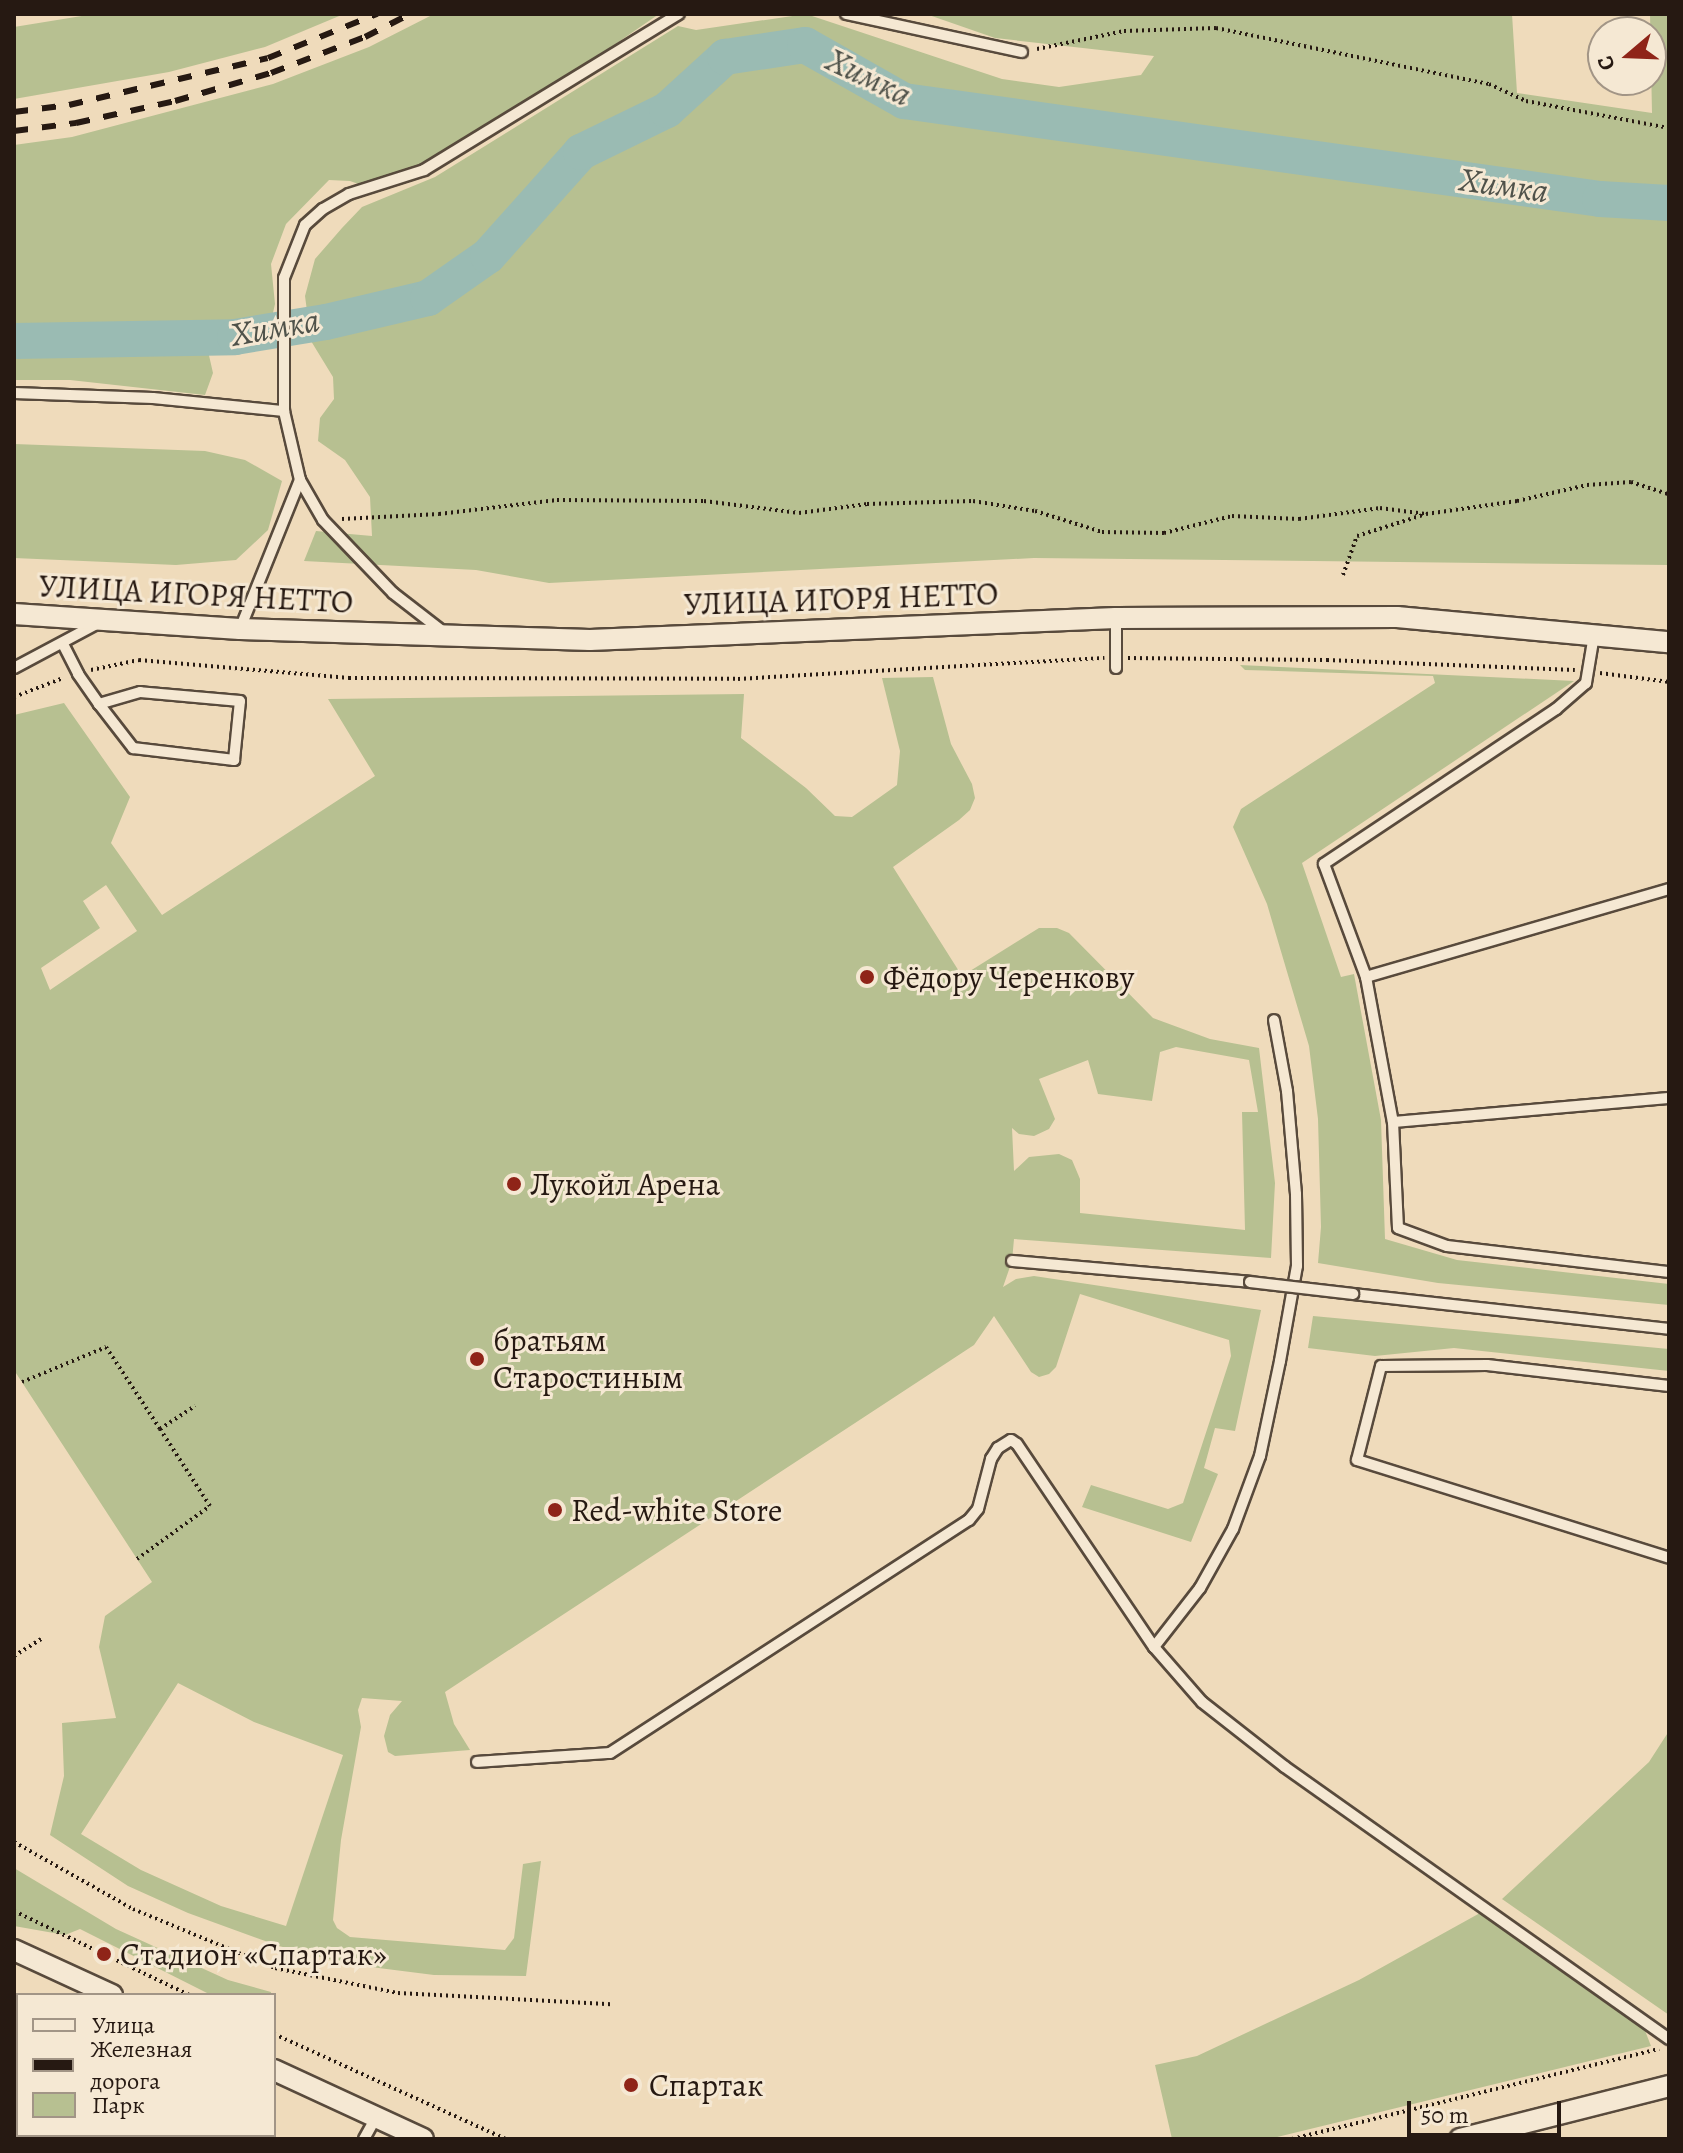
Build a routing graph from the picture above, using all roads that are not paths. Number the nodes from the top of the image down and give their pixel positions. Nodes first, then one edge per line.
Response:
1 (679, 14) edge
2 (846, 14) edge
3 (1022, 52) road end
4 (14, 393) edge
5 (284, 411) junction
6 (300, 480) junction
7 (14, 614) edge
8 (1116, 618) junction
9 (104, 620) junction
10 (240, 629) junction
11 (448, 635) junction
12 (1594, 635) junction
13 (1669, 642) edge
14 (63, 644) junction
15 (1116, 663) road end
16 (14, 668) edge
17 (99, 704) junction
18 (1669, 889) edge
19 (1366, 977) junction
20 (1274, 1020) dead end
21 (1669, 1098) edge
22 (1393, 1122) junction
23 (1012, 1261) dead end
24 (1669, 1272) edge
25 (1669, 1329) edge
26 (1669, 1386) edge
27 (1669, 1558) edge
28 (1154, 1647) junction
29 (477, 1762) dead end
30 (14, 1950) edge
31 (101, 1993) edge
32 (1669, 2039) edge
33 (276, 2071) edge
34 (1669, 2086) edge
35 (376, 2117) junction
36 (364, 2139) edge
37 (423, 2139) edge
38 (1460, 2139) edge

1 - 5 lane
2 - 3 lane
4 - 5 lane
5 - 6 lane
6 - 10 lane
6 - 11 lane
7 - 9 street, УЛИЦА ИГОРЯ НЕТТО
8 - 11 street, УЛИЦА ИГОРЯ НЕТТО
8 - 12 street, УЛИЦА ИГОРЯ НЕТТО
8 - 15 lane
9 - 10 street, УЛИЦА ИГОРЯ НЕТТО
9 - 14 lane
10 - 11 street, УЛИЦА ИГОРЯ НЕТТО
12 - 13 street, УЛИЦА ИГОРЯ НЕТТО
12 - 19 lane
14 - 16 lane
14 - 17 lane
17 - 17 lane
18 - 19 lane
19 - 22 lane
20 - 28 lane
21 - 22 lane
22 - 24 lane
23 - 25 lane, bridge
26 - 27 lane
28 - 29 lane
28 - 32 lane
30 - 31 street
33 - 35 street
34 - 38 street
35 - 36 lane
35 - 37 street

